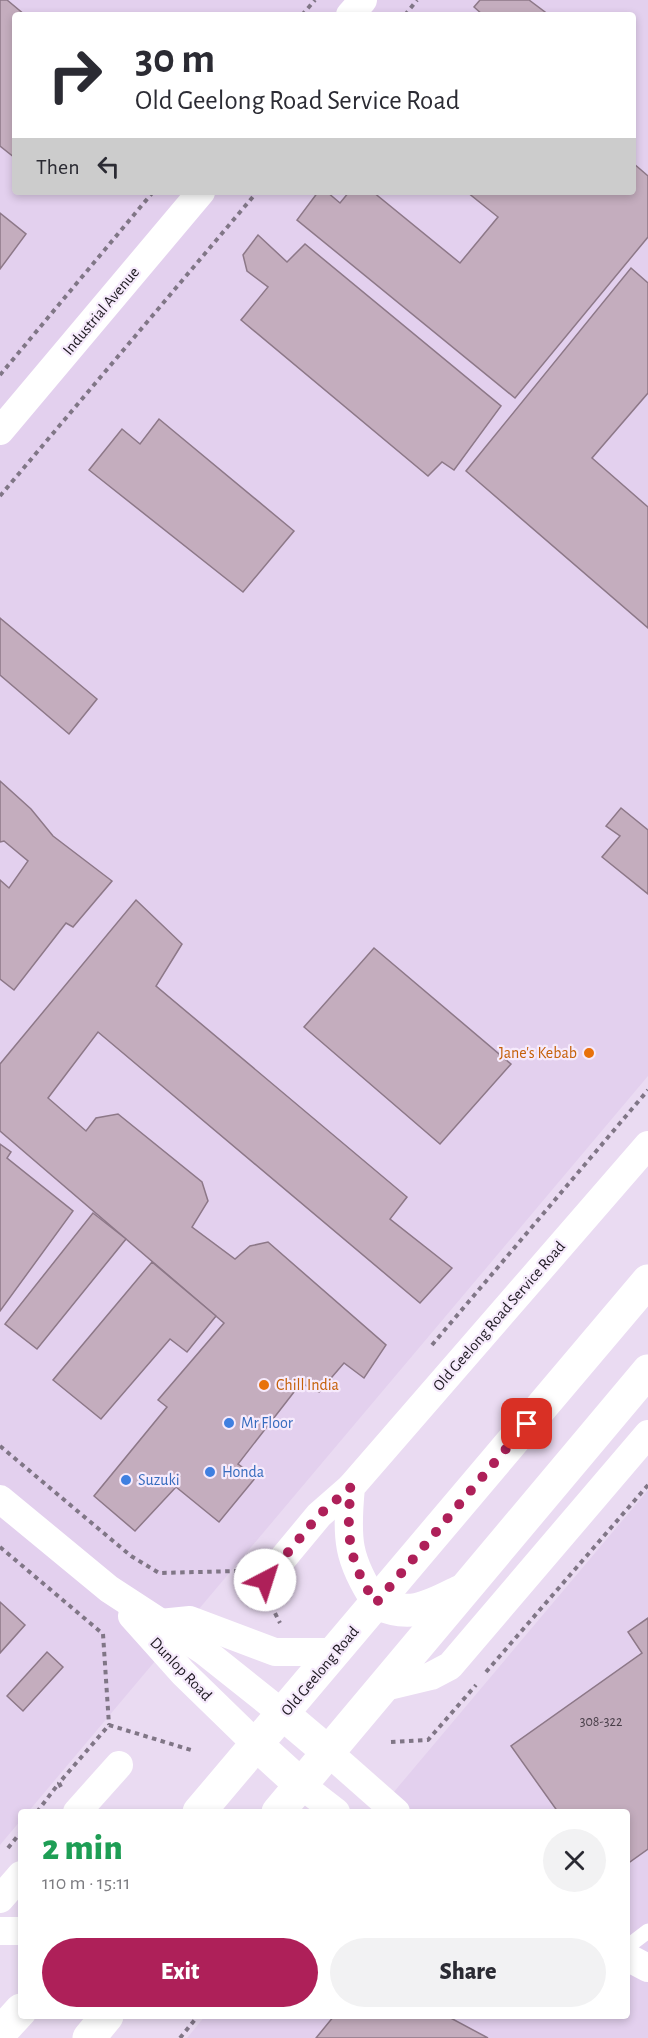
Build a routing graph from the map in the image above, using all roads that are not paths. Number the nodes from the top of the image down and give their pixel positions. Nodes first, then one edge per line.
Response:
1 (363, 0) edge
2 (353, 12) edge
3 (198, 195) edge
4 (0, 430) edge
5 (648, 1145) edge
6 (648, 1281) edge
7 (648, 1371) edge
8 (648, 1434) edge
9 (612, 1476) junction
10 (351, 1487) junction
11 (0, 1499) edge
12 (536, 1504) junction
13 (252, 1576) road end
14 (463, 1590) junction
15 (118, 1599) junction
16 (376, 1603) junction
17 (160, 1623) junction
18 (336, 1652) junction
19 (381, 1688) junction
20 (283, 1714) junction
21 (257, 1745) junction
22 (328, 1752) junction
23 (119, 1765) dead end
24 (301, 1785) junction
25 (80, 1809) edge
26 (202, 1809) edge
27 (281, 1809) edge
28 (332, 1809) edge
29 (393, 1809) edge
30 (18, 1878) edge
31 (0, 1899) edge
32 (0, 1931) edge
33 (18, 1931) edge
34 (648, 1931) edge
35 (630, 1945) edge
36 (630, 1959) edge
37 (648, 1968) edge
38 (18, 2013) edge
39 (105, 2019) edge
40 (0, 2033) edge
41 (89, 2038) edge

1 - 2 street
3 - 4 street, Industrial Avenue
5 - 10 street, Old Geelong Road Service Road
6 - 16 main road, Old Geelong Road
7 - 12 main road
8 - 9 street
9 - 12 street
9 - 19 street
10 - 13 street, Old Geelong Road Service Road
10 - 16 street
11 - 15 street, Dunlop Road
12 - 14 main road
14 - 16 main road
14 - 19 main road
15 - 17 street, Dunlop Road
15 - 21 street, Dunlop Road
16 - 18 main road, Old Geelong Road
17 - 18 street
17 - 20 street, Dunlop Road
18 - 20 main road, Old Geelong Road
19 - 22 main road
20 - 21 main road, Old Geelong Road
20 - 22 main road
21 - 24 main road
21 - 26 main road, Old Geelong Road
22 - 24 main road
22 - 29 street
23 - 25 street
24 - 27 main road
24 - 28 street
30 - 31 street
32 - 33 street
34 - 35 lane
36 - 37 street
38 - 40 main road
39 - 41 main road

